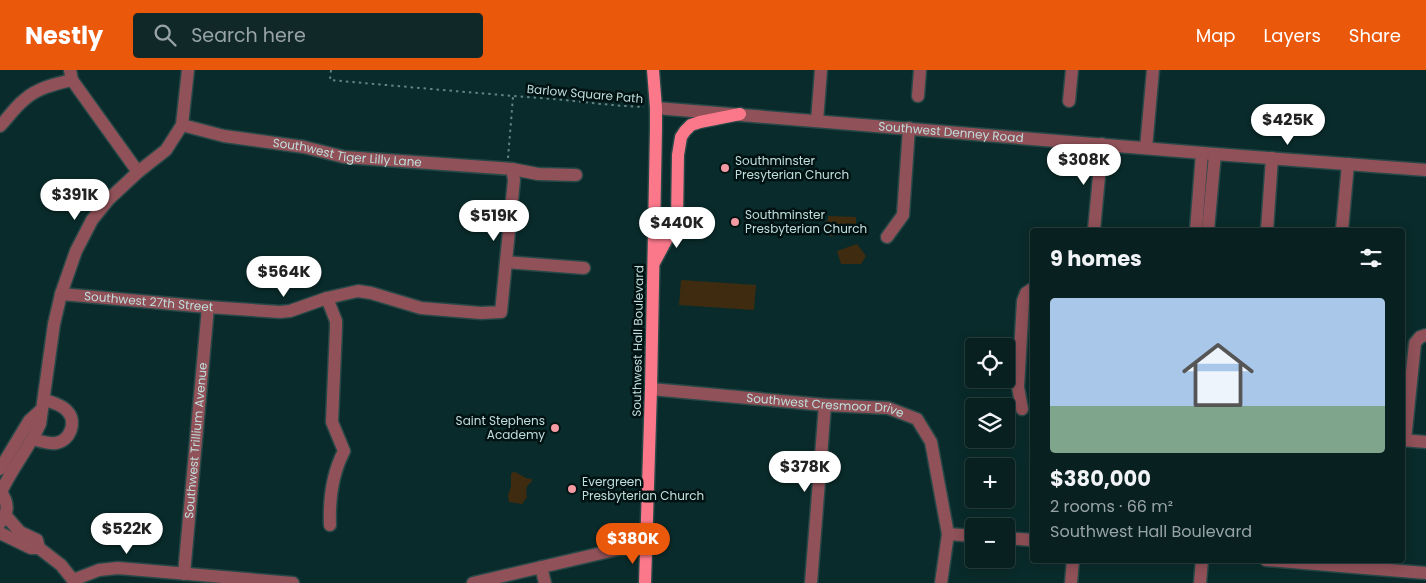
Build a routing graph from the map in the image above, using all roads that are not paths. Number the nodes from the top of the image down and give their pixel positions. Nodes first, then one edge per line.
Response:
1 (188, 70) edge
2 (653, 70) edge
3 (821, 70) edge
4 (920, 70) edge
5 (1072, 70) edge
6 (1152, 70) edge
7 (71, 75) edge
8 (918, 96) dead end
9 (1069, 101) dead end
10 (656, 108) junction
11 (740, 114) junction
12 (818, 121) junction
13 (182, 125) junction
14 (0, 126) edge
15 (909, 128) junction
16 (1102, 144) junction
17 (1146, 148) junction
18 (1208, 153) junction
19 (1272, 158) junction
20 (1348, 164) junction
21 (512, 170) junction
22 (1426, 170) edge
23 (138, 172) junction
24 (576, 175) dead end
25 (1094, 228) edge
26 (1196, 228) edge
27 (1208, 228) edge
28 (1267, 228) edge
29 (1342, 228) edge
30 (887, 237) dead end
31 (506, 262) junction
32 (653, 266) junction
33 (584, 268) dead end
34 (1030, 290) edge
35 (61, 294) junction
36 (327, 298) junction
37 (208, 307) junction
38 (1426, 335) edge
39 (651, 390) junction
40 (43, 404) junction
41 (825, 405) junction
42 (1022, 410) dead end
43 (1405, 431) edge
44 (33, 439) junction
45 (1405, 440) edge
46 (1426, 442) edge
47 (0, 469) edge
48 (1, 492) edge
49 (3, 520) edge
50 (330, 526) dead end
51 (0, 533) edge
52 (948, 534) junction
53 (965, 535) edge
54 (1015, 539) edge
55 (1030, 540) edge
56 (647, 547) junction
57 (39, 548) junction
58 (1072, 563) edge
59 (1202, 563) edge
60 (1331, 563) edge
61 (541, 567) junction
62 (1426, 573) edge
63 (184, 574) junction
64 (216, 580) edge
65 (74, 581) edge
66 (293, 583) edge
67 (474, 583) edge
68 (545, 583) edge
69 (645, 583) edge
70 (811, 583) edge
71 (941, 583) edge
72 (1071, 583) edge
73 (1200, 583) edge

1 - 13 street
2 - 10 main road, Southwest Hall Boulevard
3 - 12 street
4 - 8 street
5 - 9 street
6 - 17 street
7 - 14 street
7 - 23 street
10 - 11 street, Southwest Denney Road
10 - 32 main road, Southwest Hall Boulevard
11 - 12 street, Southwest Denney Road
11 - 32 main road
12 - 15 street, Southwest Denney Road
13 - 21 street, Southwest Tiger Lilly Lane
13 - 23 street
15 - 16 street, Southwest Denney Road
15 - 30 street
16 - 17 street, Southwest Denney Road
16 - 25 street
17 - 18 street, Southwest Denney Road
18 - 19 street, Southwest Denney Road
18 - 26 street
18 - 27 street
19 - 20 street, Southwest Denney Road
19 - 28 street
20 - 22 street, Southwest Denney Road
20 - 29 street
21 - 24 street, Southwest Tiger Lilly Lane
21 - 31 street
23 - 35 street
31 - 33 street
31 - 36 street, Southwest 27th Street
32 - 39 main road, Southwest Hall Boulevard
34 - 42 street
35 - 37 street, Southwest 27th Street
35 - 40 street
36 - 37 street, Southwest 27th Street
36 - 50 street
37 - 63 street, Southwest Trillium Avenue
38 - 43 street
39 - 41 street, Southwest Cresmoor Drive
39 - 56 main road, Southwest Hall Boulevard
40 - 44 street
40 - 44 street
40 - 47 street
41 - 52 street, Southwest Cresmoor Drive
41 - 70 street
44 - 48 street
45 - 46 street
48 - 49 street
49 - 57 street
51 - 57 street
52 - 53 street
52 - 71 street, Southwest Cresmoor Drive
54 - 55 street
56 - 61 street
56 - 69 main road, Southwest Hall Boulevard
57 - 65 street
58 - 72 street
59 - 73 street
60 - 62 street
61 - 67 street
61 - 68 street
63 - 64 street
63 - 65 street
64 - 66 street

